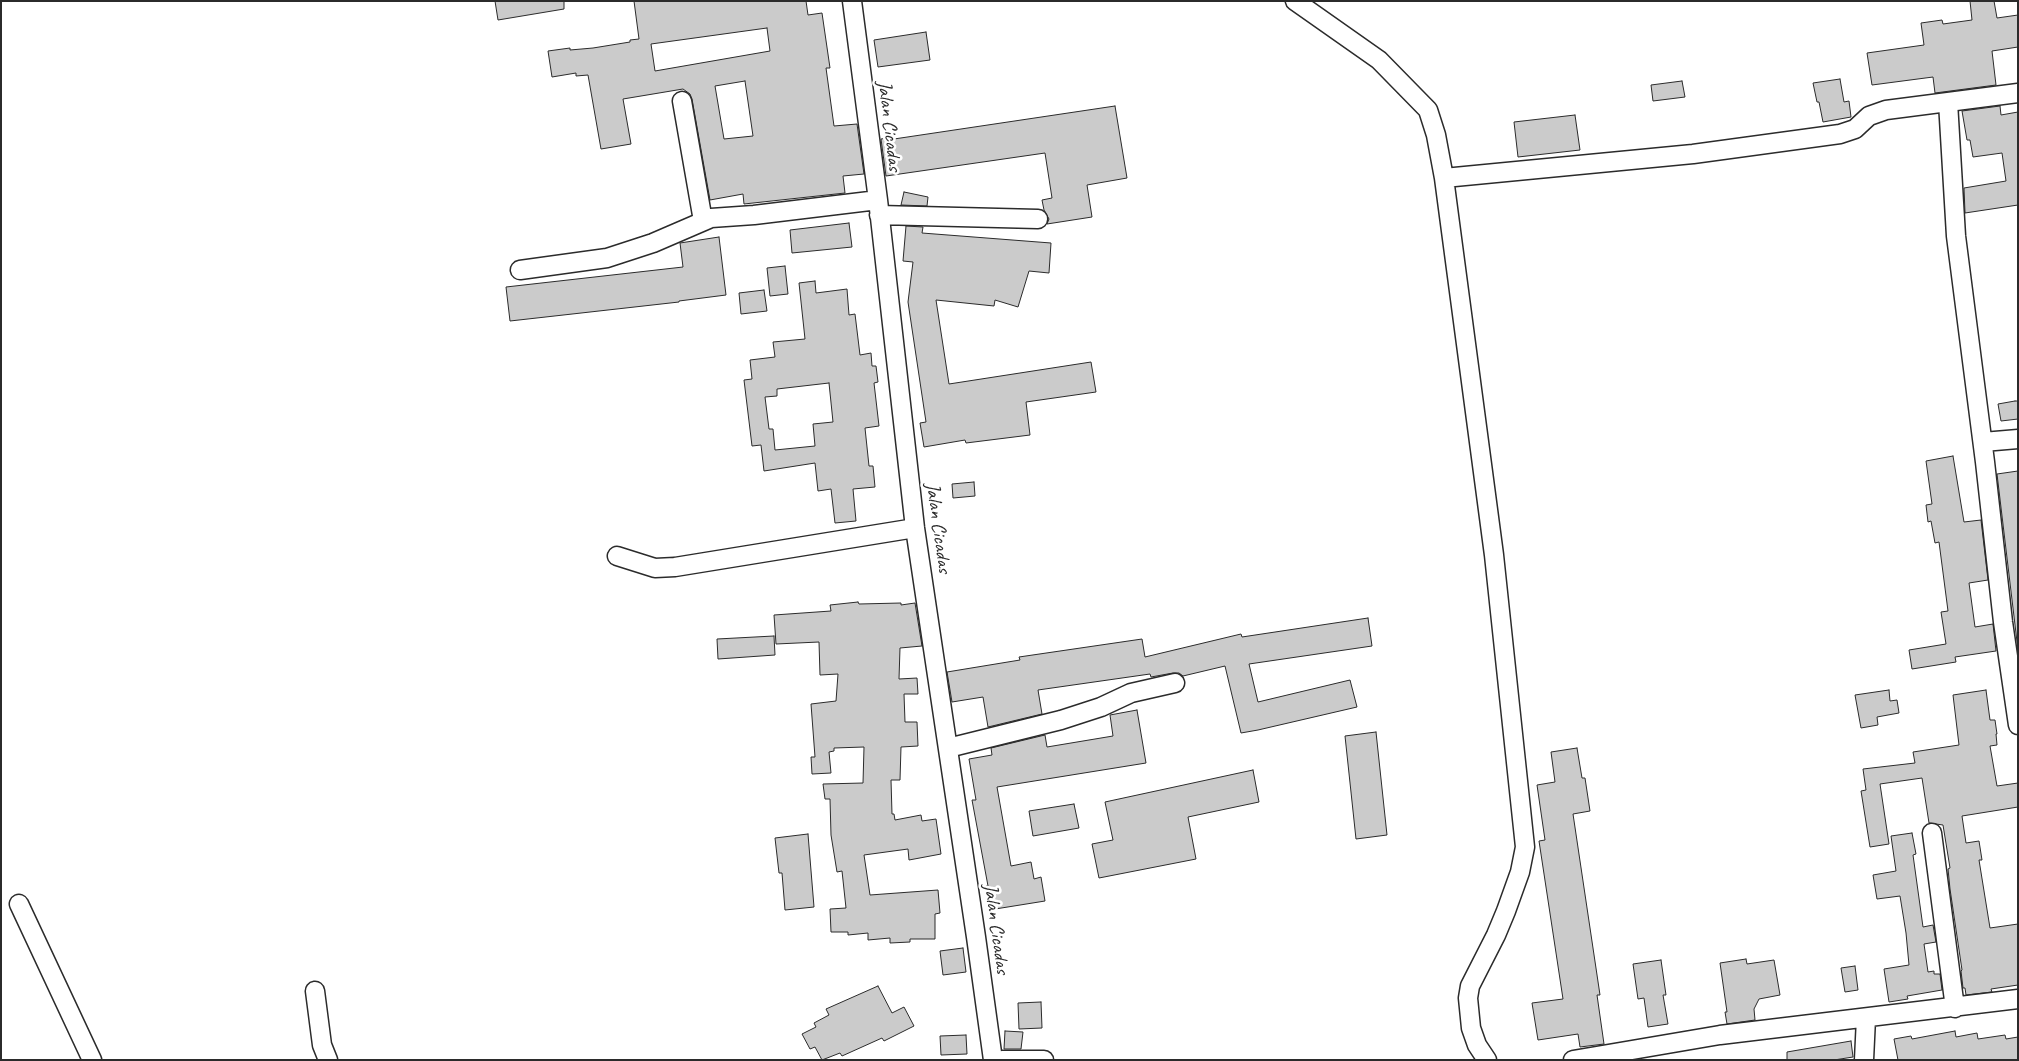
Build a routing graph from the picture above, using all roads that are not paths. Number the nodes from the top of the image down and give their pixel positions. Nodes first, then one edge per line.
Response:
1 (852, 1) edge
2 (1295, 1) edge
3 (2018, 93) edge
4 (682, 101) dead end
5 (1948, 102) junction
6 (1444, 178) junction
7 (878, 208) junction
8 (1038, 219) dead end
9 (703, 221) junction
10 (520, 270) dead end
11 (2018, 439) edge
12 (1983, 442) junction
13 (915, 528) junction
14 (618, 556) dead end
15 (1175, 683) dead end
16 (2018, 725) edge
17 (948, 748) junction
18 (1932, 834) dead end
19 (19, 904) dead end
20 (315, 990) dead end
21 (2018, 999) edge
22 (1956, 1008) junction
23 (1866, 1018) junction
24 (92, 1060) edge
25 (328, 1060) edge
26 (993, 1060) edge
27 (1002, 1060) edge
28 (1044, 1060) edge
29 (1487, 1060) edge
30 (1573, 1060) edge
31 (1864, 1060) edge

1 - 7 street, Jalan Cicadas
2 - 6 street
3 - 5 street
4 - 9 street
5 - 6 street
5 - 12 street
6 - 29 street
7 - 8 street
7 - 9 street
7 - 13 street, Jalan Cicadas
9 - 10 street
11 - 12 street
12 - 16 street
13 - 14 street
13 - 17 street, Jalan Cicadas
15 - 17 street
17 - 26 street, Jalan Cicadas
18 - 22 street
19 - 24 street
20 - 25 street
21 - 22 street
22 - 23 street
23 - 30 street
23 - 31 street
27 - 28 street

